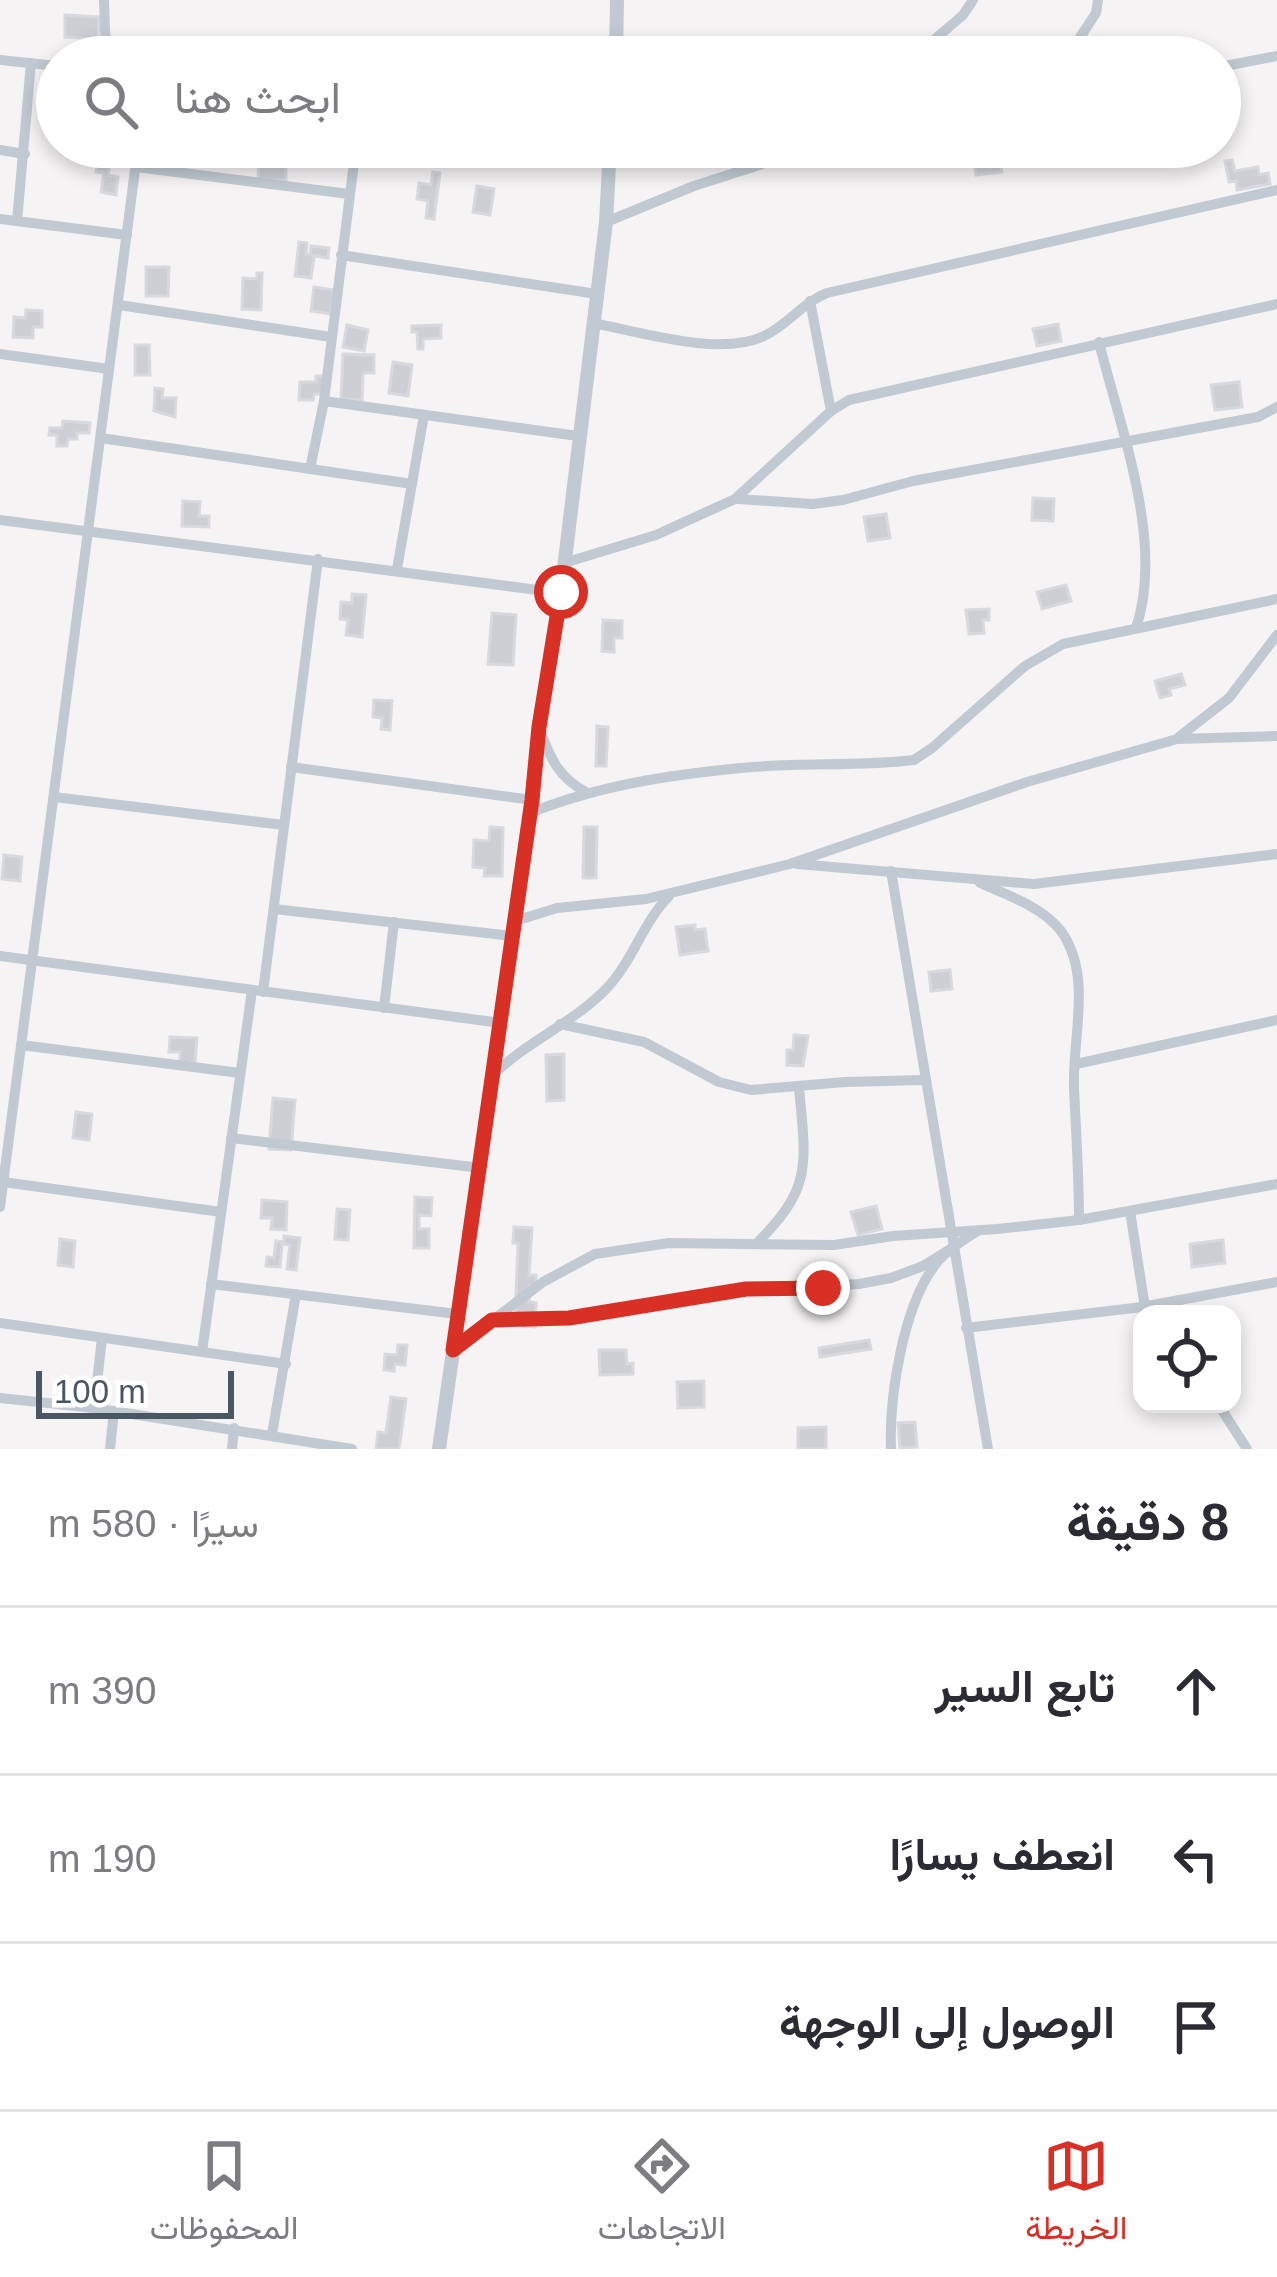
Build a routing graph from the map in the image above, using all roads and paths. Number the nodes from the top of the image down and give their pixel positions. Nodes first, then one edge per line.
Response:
1 (104, 0) edge
2 (617, 0) edge
3 (974, 0) edge
4 (1098, 0) edge
5 (105, 36) edge
6 (616, 36) edge
7 (938, 36) edge
8 (1081, 36) edge
9 (1277, 56) edge
10 (0, 60) edge
11 (31, 63) junction
12 (36, 63) edge
13 (1241, 64) edge
14 (0, 150) edge
15 (25, 154) junction
16 (136, 168) edge
17 (144, 168) edge
18 (353, 168) edge
19 (609, 168) edge
20 (749, 168) edge
21 (1277, 190) edge
22 (349, 194) junction
23 (0, 219) edge
24 (16, 221) junction
25 (606, 222) junction
26 (127, 235) junction
27 (341, 255) junction
28 (597, 294) junction
29 (810, 301) junction
30 (1277, 304) edge
31 (119, 305) junction
32 (593, 323) junction
33 (331, 337) junction
34 (1099, 342) junction
35 (0, 354) edge
36 (110, 370) junction
37 (324, 401) junction
38 (1277, 407) edge
39 (831, 411) junction
40 (424, 415) junction
41 (578, 436) junction
42 (100, 438) junction
43 (1124, 443) junction
44 (310, 469) junction
45 (412, 484) junction
46 (734, 500) junction
47 (0, 520) edge
48 (88, 531) junction
49 (318, 560) junction
50 (564, 563) junction
51 (397, 569) junction
52 (561, 592) junction
53 (1277, 599) edge
54 (1136, 628) junction
55 (1277, 635) edge
56 (539, 727) junction
57 (1277, 736) edge
58 (1177, 740) junction
59 (291, 767) junction
60 (586, 792) junction
61 (53, 797) junction
62 (531, 807) junction
63 (284, 825) junction
64 (1277, 854) edge
65 (790, 864) junction
66 (891, 871) junction
67 (974, 880) junction
68 (671, 893) junction
69 (274, 909) junction
70 (394, 922) junction
71 (514, 928) junction
72 (0, 956) edge
73 (32, 961) junction
74 (257, 991) junction
75 (384, 1008) junction
76 (1277, 1020) edge
77 (501, 1023) junction
78 (560, 1024) junction
79 (21, 1045) junction
80 (1076, 1064) junction
81 (240, 1073) junction
82 (494, 1074) junction
83 (924, 1080) junction
84 (800, 1088) junction
85 (5, 1117) edge
86 (231, 1138) junction
87 (481, 1168) junction
88 (3, 1183) junction
89 (1277, 1184) edge
90 (0, 1207) edge
91 (1130, 1210) junction
92 (221, 1212) junction
93 (1079, 1220) junction
94 (980, 1230) junction
95 (949, 1231) junction
96 (756, 1244) junction
97 (952, 1248) junction
98 (1277, 1282) edge
99 (211, 1284) junction
100 (296, 1294) junction
101 (1143, 1305) edge
102 (1172, 1305) edge
103 (1133, 1312) edge
104 (458, 1314) junction
105 (492, 1320) junction
106 (0, 1324) edge
107 (966, 1328) junction
108 (102, 1338) junction
109 (453, 1350) junction
110 (202, 1352) junction
111 (286, 1364) junction
112 (0, 1399) edge
113 (94, 1408) junction
114 (114, 1411) junction
115 (1224, 1413) edge
116 (234, 1428) junction
117 (272, 1434) junction
118 (110, 1449) edge
119 (232, 1449) edge
120 (352, 1449) edge
121 (439, 1449) edge
122 (891, 1449) edge
123 (988, 1449) edge
124 (1247, 1449) edge

1 - 5 street
2 - 6 street
3 - 7 street
4 - 8 street
9 - 13 street
10 - 11 street
11 - 12 street
11 - 15 street
14 - 15 street
15 - 24 street
16 - 26 street
17 - 22 street
18 - 22 street
19 - 25 street
20 - 25 street
21 - 29 street
22 - 27 street
23 - 24 street
24 - 26 street
25 - 28 street
26 - 31 street
27 - 28 street
27 - 33 street
28 - 32 street
29 - 32 street
29 - 39 street
30 - 34 street
31 - 33 street
31 - 36 street
32 - 41 street
33 - 37 street
34 - 39 street
34 - 43 street
35 - 36 street
36 - 42 street
37 - 40 street
37 - 44 street
38 - 43 street
39 - 46 street
40 - 41 street
40 - 45 street
41 - 50 street
42 - 44 street
42 - 48 street
43 - 46 street
43 - 54 street
44 - 45 street
45 - 51 street
46 - 50 street
47 - 48 street
48 - 49 street
48 - 61 street
49 - 51 street
49 - 59 street
50 - 52 street
51 - 52 street
52 - 56 street
53 - 54 street
54 - 60 street
55 - 58 street
56 - 60 street
56 - 62 street
57 - 58 street
58 - 65 street
59 - 62 street
59 - 63 street
60 - 62 street
61 - 63 street
61 - 73 street
62 - 71 street
63 - 69 street
64 - 67 street
65 - 66 street
65 - 68 street
66 - 67 street
66 - 83 street
67 - 80 street
68 - 71 street
68 - 78 street
69 - 70 street
69 - 74 street
70 - 71 street
70 - 75 street
71 - 77 street
72 - 73 street
73 - 74 street
73 - 79 street
74 - 75 street
74 - 81 street
75 - 77 street
76 - 80 street
77 - 82 street
78 - 82 street
78 - 84 street
79 - 81 street
79 - 85 street
80 - 93 street
81 - 86 street
82 - 87 street
83 - 84 street
83 - 95 street
84 - 96 street
85 - 88 street
86 - 87 street
86 - 92 street
87 - 104 street
88 - 90 street
88 - 92 street
89 - 91 street
91 - 93 street
91 - 101 street
92 - 99 street
93 - 94 street
94 - 95 street
94 - 97 street
95 - 96 street
95 - 97 street
96 - 105 street
97 - 105 street
97 - 107 street
97 - 122 street
98 - 102 street
99 - 100 street
99 - 110 street
100 - 104 street
100 - 111 street
103 - 107 street
104 - 109 street
105 - 109 street
106 - 108 street
107 - 123 street
108 - 110 street
108 - 113 street
109 - 121 street
110 - 111 street
111 - 117 street
112 - 113 street
113 - 114 street
114 - 116 street
114 - 118 street
115 - 124 street
116 - 117 street
116 - 119 street
117 - 120 street

